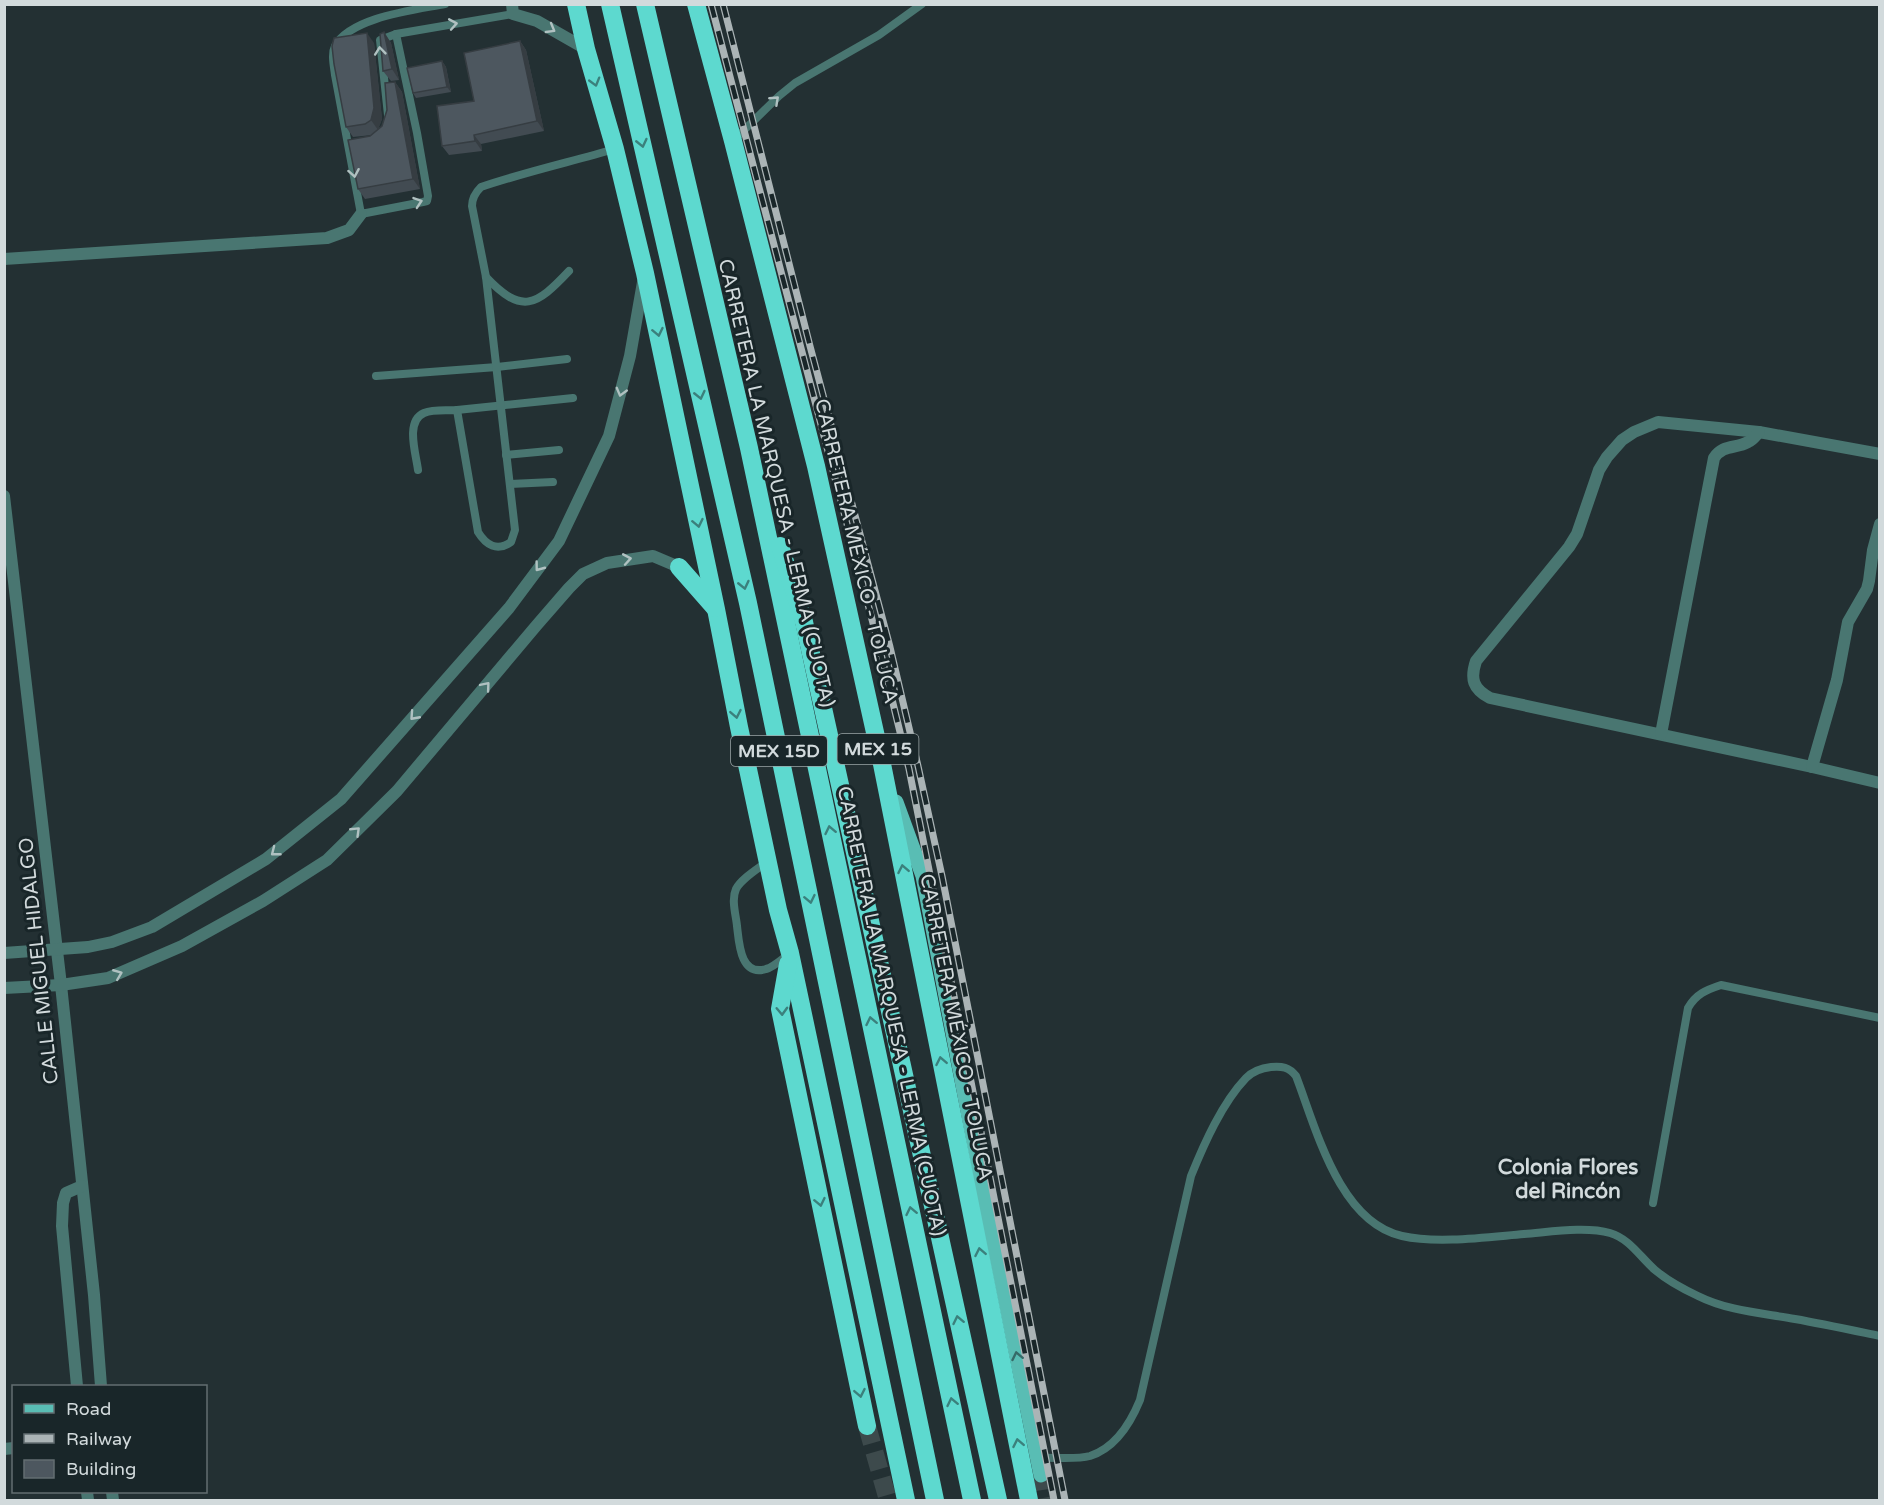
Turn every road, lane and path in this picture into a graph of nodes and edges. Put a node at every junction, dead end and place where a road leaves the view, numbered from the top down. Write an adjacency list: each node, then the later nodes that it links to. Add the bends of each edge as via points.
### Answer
1 (444, 4): 15 (lane, one-way to 15, via 383,16 344,36 335,47 334,75 353,144)
2 (576, 4): 9 (highway)
3 (610, 4): 58 (highway, MEX 15D, one-way to 58, via 748,603)
4 (645, 4): 27 (highway, CARRETERA LA MARQUESA - LERMA (CUOTA) / MEX 15D)
5 (696, 4): 13 (highway, CARRETERA MÉXICO - TOLUCA / MEX 15)
6 (922, 4): 13 (lane, one-way to 6, via 795,83 869,41)
7 (512, 9): 8 (lane, one-way to 7); 9 (street, one-way to 9)
8 (396, 34): 10 (lane); 11 (lane, one-way to 8, via 379,41)
9 (586, 50): 14 (highway, one-way to 14)
10 (407, 85): 11 (lane); 15 (lane, one-way to 10, via 423,202 428,196)
11 (385, 88): 12 (lane)
12 (387, 128)
13 (733, 141): 39 (highway, CARRETERA MÉXICO - TOLUCA / MEX 15, via 816,466)
14 (615, 149): 18 (highway); 19 (lane, via 520,173 477,190 472,206)
15 (361, 214): 16 (street, via 349,230 327,238)
16 (4, 259)
17 (569, 271): 19 (lane, via 545,295 526,302 501,293)
18 (645, 273): 37 (highway, one-way to 37); 43 (street, one-way to 43, via 630,356 609,436 584,491 559,541 457,668 341,799 266,859 152,927 88,948)
19 (486, 277): 21 (lane)
20 (567, 359): 21 (lane)
21 (496, 367): 22 (lane); 24 (lane)
22 (376, 376)
23 (573, 398): 24 (lane)
24 (501, 405): 25 (lane); 30 (lane)
25 (457, 410): 31 (lane, via 431,411 416,418 413,426); 33 (lane, via 478,532 491,546 511,542 515,530)
26 (1759, 432): 29 (street); 38 (street, via 1747,443 1725,448 1714,458); 38 (street, via 1658,422 1622,440 1599,470 1569,547 1476,661 1472,673 1481,693 1490,698)
27 (749, 448): 59 (highway, CARRETERA LA MARQUESA - LERMA (CUOTA) / MEX 15D, one-way to 27); 60 (highway, one-way to 27, via 804,622)
28 (559, 450): 30 (lane)
29 (1880, 454)
30 (506, 455): 33 (lane)
31 (418, 470)
32 (553, 482): 33 (lane)
33 (510, 484)
34 (4, 496): 43 (street, CALLE MIGUEL HIDALGO)
35 (1880, 524): 40 (street, via 1867,589 1848,622 1837,680)
36 (679, 567): 37 (highway); 46 (street, one-way to 36, via 108,978 182,946 327,860 398,791 583,574 607,563 652,556)
37 (716, 609): 42 (highway, one-way to 42)
38 (1661, 734): 40 (street)
39 (882, 764): 55 (main road, one-way to 39, via 923,876); 61 (highway, CARRETERA MÉXICO - TOLUCA / MEX 15, one-way to 39)
40 (1812, 766): 41 (street)
41 (1880, 783)
42 (768, 861): 45 (highway); 45 (lane, via 736,890 740,952 754,969 766,969)
43 (56, 950): 44 (street); 46 (street, CALLE MIGUEL HIDALGO)
44 (4, 953)
45 (790, 953): 54 (highway, one-way to 54, via 780,1009); 57 (highway)
46 (61, 985): 47 (street); 49 (street, CALLE MIGUEL HIDALGO)
47 (4, 988)
48 (1880, 1018): 50 (lane, via 1721,985 1694,998 1688,1008)
49 (82, 1185): 52 (street, via 66,1193 62,1226); 53 (street, CALLE MIGUEL HIDALGO)
50 (1653, 1203)
51 (1880, 1336): 55 (lane, via 1728,1307 1700,1297 1656,1271 1631,1244 1609,1232 1583,1230 1449,1239 1390,1233 1375,1225 1352,1202 1334,1176 1296,1076 1286,1068 1263,1068 1245,1078 1229,1101 1205,1141 1191,1176 1140,1400 1132,1419 1118,1437 1092,1455)
52 (77, 1385)
53 (101, 1385)
54 (867, 1426)
55 (1038, 1458): 56 (main road)
56 (1041, 1475)
57 (906, 1500)
58 (935, 1500)
59 (972, 1500)
60 (998, 1500)
61 (1029, 1500)

